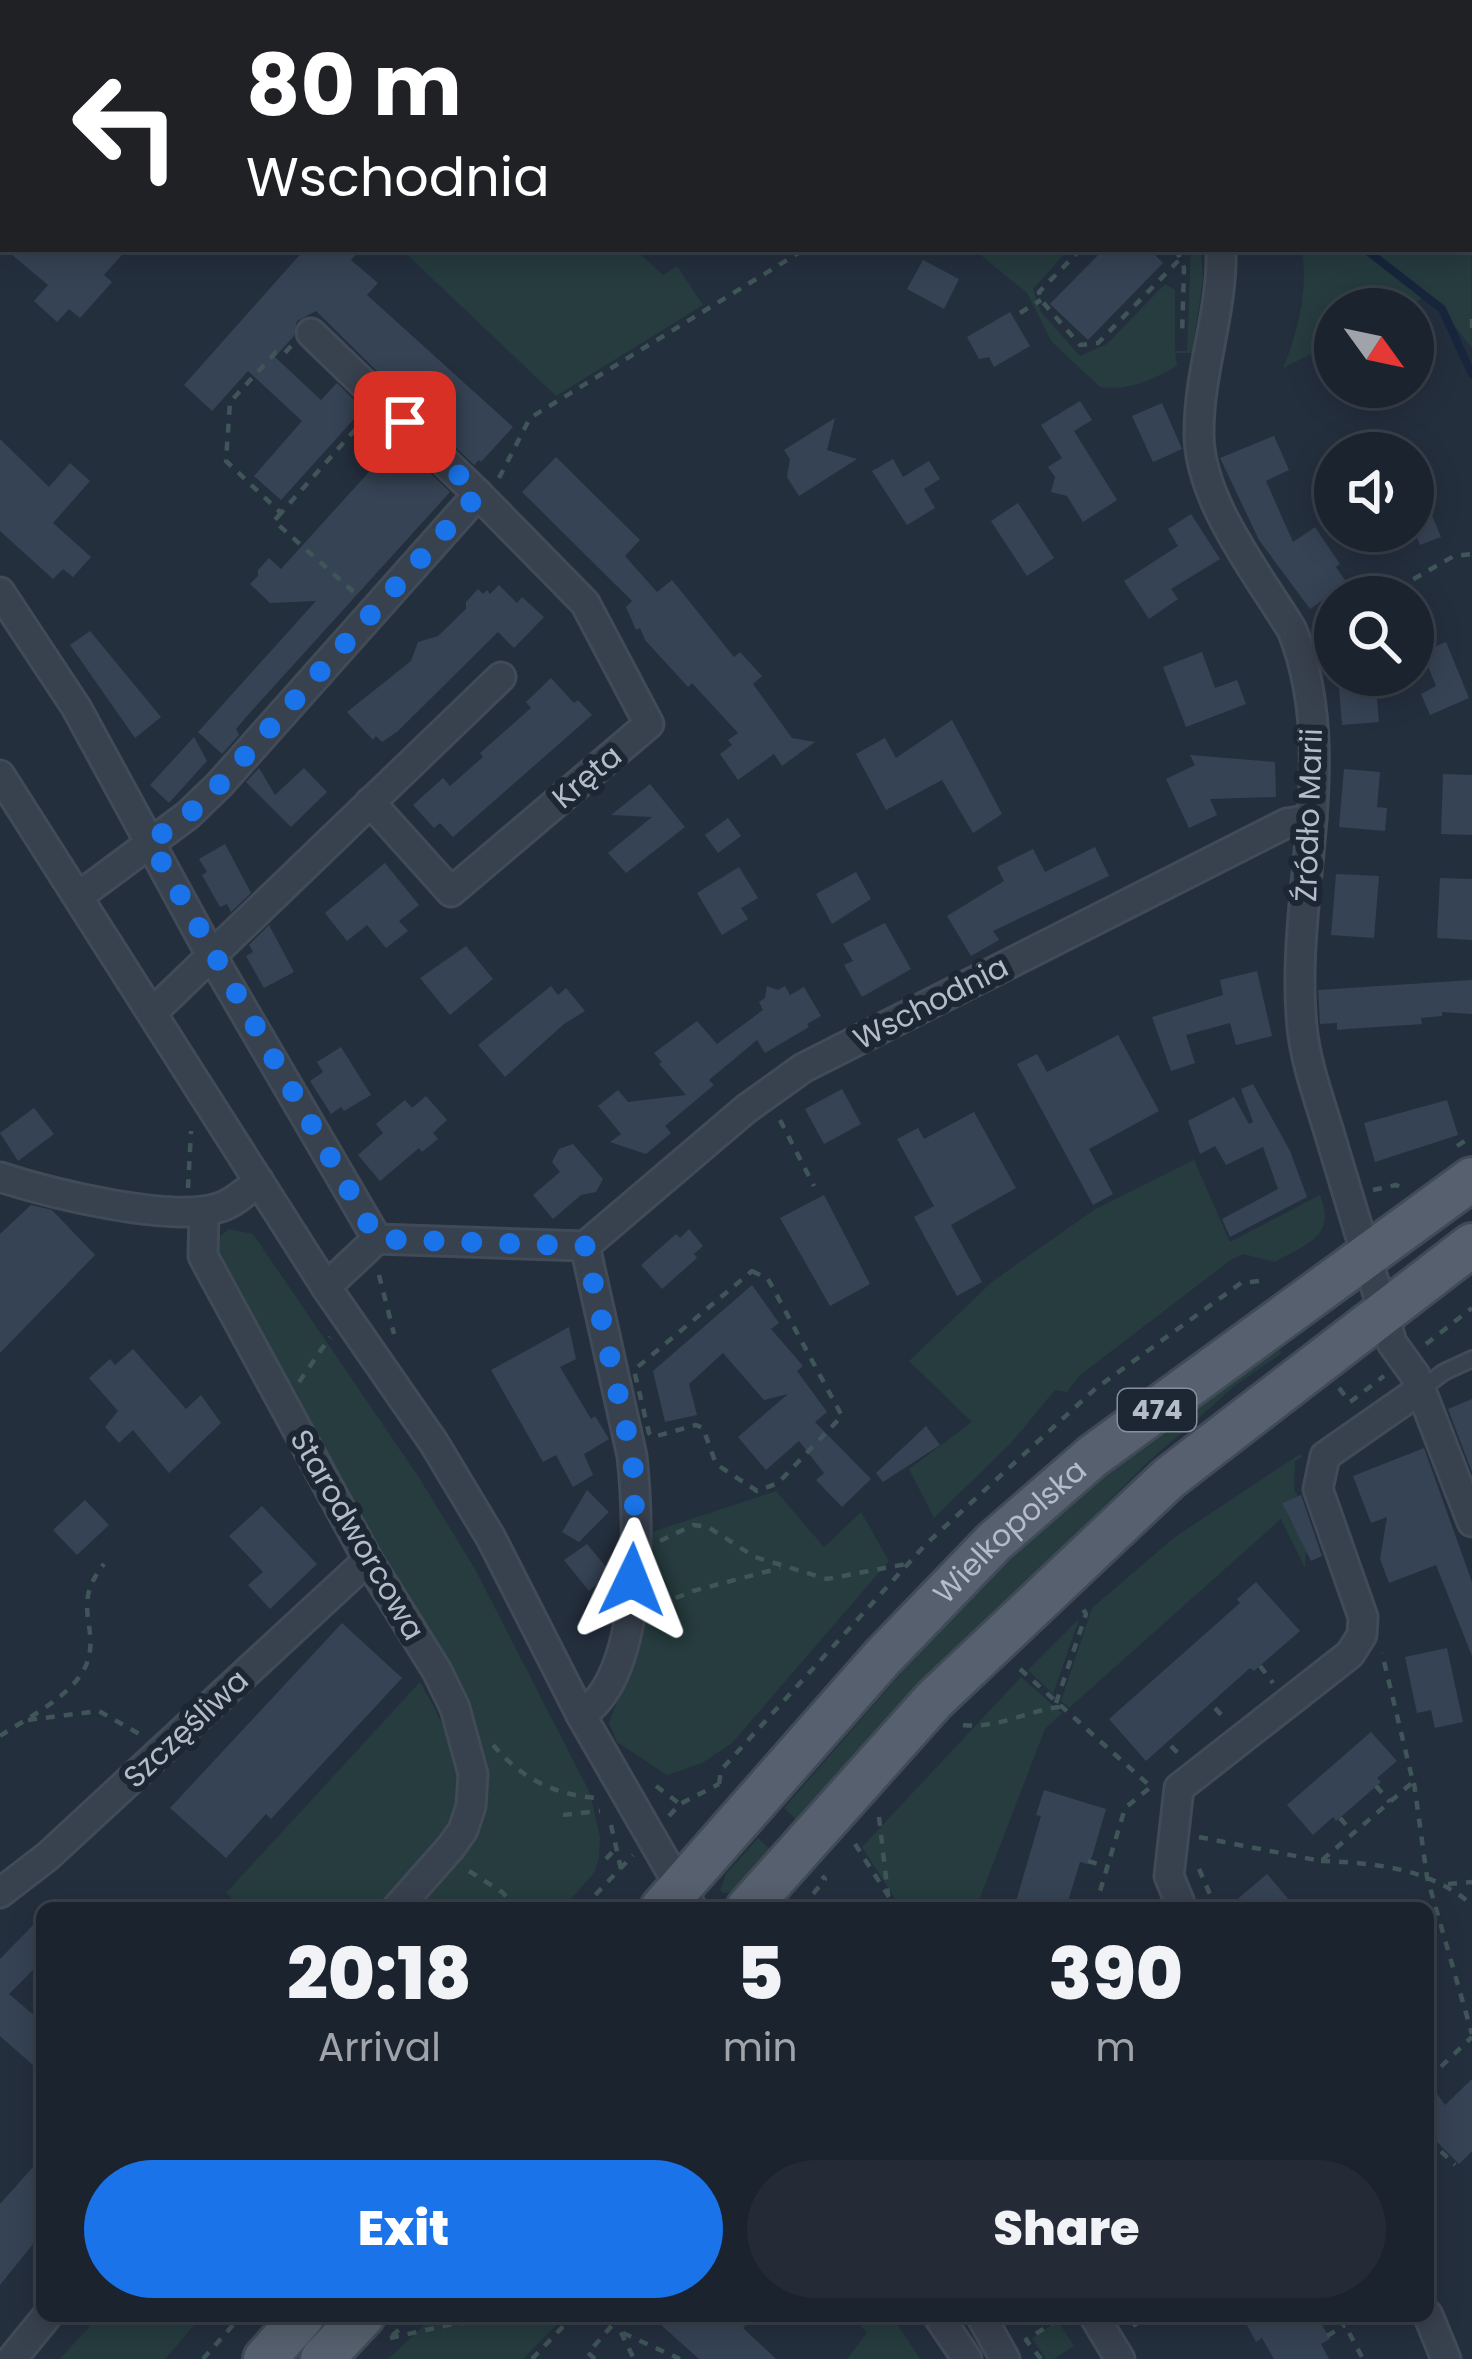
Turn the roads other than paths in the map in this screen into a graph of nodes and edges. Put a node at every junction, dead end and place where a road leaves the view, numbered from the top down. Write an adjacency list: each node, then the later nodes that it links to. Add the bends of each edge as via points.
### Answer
1 (1221, 252): 8 (street, Źródło Marii, via 1202,462 1211,493 1301,652 1312,707)
2 (311, 333): 3 (street, Kręta)
3 (478, 494): 7 (street, Kręta, via 585,603 650,724 451,892); 9 (street, via 220,784)
4 (0, 592): 9 (street, via 76,707)
5 (501, 677): 7 (street)
6 (0, 776): 10 (street)
7 (370, 802): 11 (street)
8 (1312, 819): 18 (street, Wschodnia, via 1286,823 818,1061 766,1094); 20 (street, Źródło Marii, via 1302,1029)
9 (150, 842): 10 (street); 11 (street)
10 (79, 896): 12 (street)
11 (210, 953): 12 (street); 19 (street)
12 (152, 1012): 15 (street)
13 (0, 1177): 16 (street, via 71,1197)
14 (1472, 1178): 20 (main road, Wielkopolska / 474)
15 (259, 1181): 16 (street, via 235,1200); 21 (street)
16 (195, 1212): 26 (street, Starodworcowa, via 202,1256)
17 (1472, 1245): 22 (main road, 474)
18 (585, 1246): 19 (street); 27 (street, via 632,1456 634,1516 631,1612 620,1657 594,1707)
19 (375, 1252): 21 (street)
20 (1366, 1256): 22 (street, Źródło Marii); 29 (main road, Wielkopolska / 474, via 1093,1456 994,1541 882,1658)
21 (326, 1286): 27 (street, via 491,1538)
22 (1383, 1312): 24 (street, Źródło Marii); 31 (main road, 474, via 1169,1478 1061,1578 934,1700)
23 (1472, 1359): 24 (lane)
24 (1421, 1389): 25 (street, Źródło Marii); 32 (street, via 1325,1456 1318,1489 1364,1626 1350,1654 1179,1788 1169,1876)
25 (1472, 1522)
26 (368, 1560): 28 (street, Szczęśliwa); 30 (street, Starodworcowa, via 454,1708 474,1792 463,1830)
27 (580, 1715): 29 (street)
28 (0, 1893)
29 (678, 1901)
30 (402, 1902)
31 (753, 1902)
32 (1180, 1902)
33 (42, 2322): 40 (street)
34 (298, 2322): 41 (main road)
35 (942, 2322): 43 (street)
36 (984, 2322): 44 (street)
37 (1098, 2322): 45 (street)
38 (1431, 2322): 46 (street)
39 (376, 2327): 42 (main road)
40 (12, 2359)
41 (265, 2359)
42 (322, 2359)
43 (967, 2359)
44 (1005, 2359)
45 (1120, 2359)
46 (1446, 2359)

